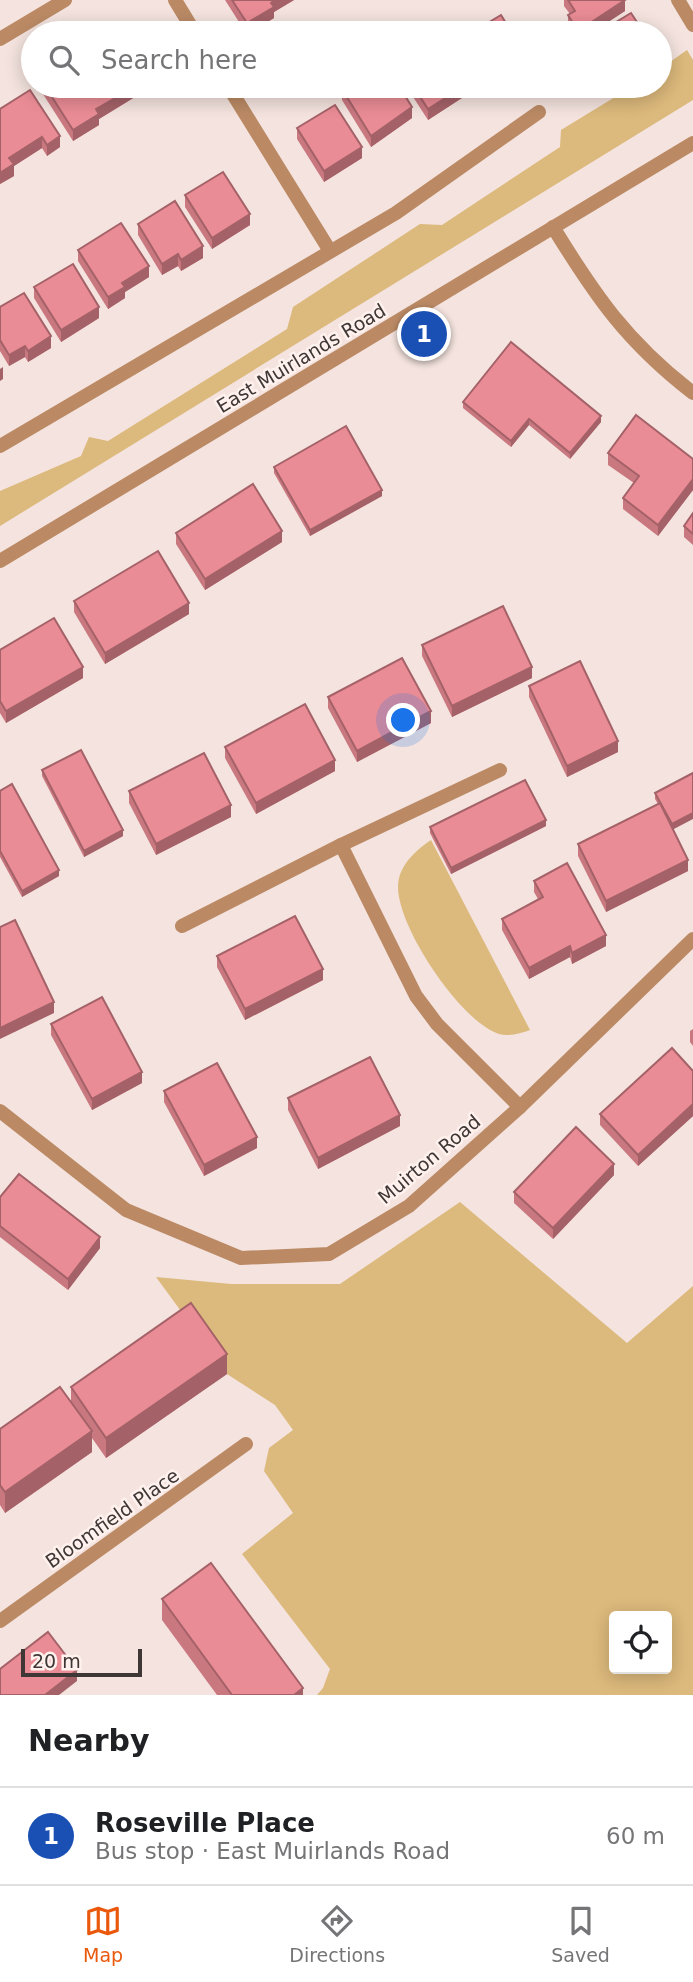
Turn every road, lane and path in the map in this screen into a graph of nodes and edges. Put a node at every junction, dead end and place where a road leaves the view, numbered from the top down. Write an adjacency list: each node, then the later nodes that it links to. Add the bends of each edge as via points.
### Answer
1 (65, 0): 4 (street)
2 (175, 0): 5 (street)
3 (678, 0): 6 (street)
4 (30, 21)
5 (188, 21)
6 (693, 25)
7 (21, 26): 8 (street)
8 (0, 39)
9 (235, 98): 13 (street)
10 (539, 113): 13 (street, via 396,213)
11 (693, 143): 12 (street, East Muirlands Road)
12 (553, 227): 14 (street, via 625,334); 16 (street, East Muirlands Road)
13 (330, 251): 15 (street)
14 (693, 393)
15 (0, 446)
16 (0, 561)
17 (500, 770): 18 (street)
18 (341, 845): 19 (street); 21 (street, via 416,996 437,1024)
19 (182, 926)
20 (693, 939): 21 (street, Muirton Road)
21 (520, 1107): 22 (street, Muirton Road, via 409,1206 329,1254 241,1258 126,1210)
22 (0, 1111)
23 (246, 1444): 24 (street, Bloomfield Place)
24 (0, 1621)

